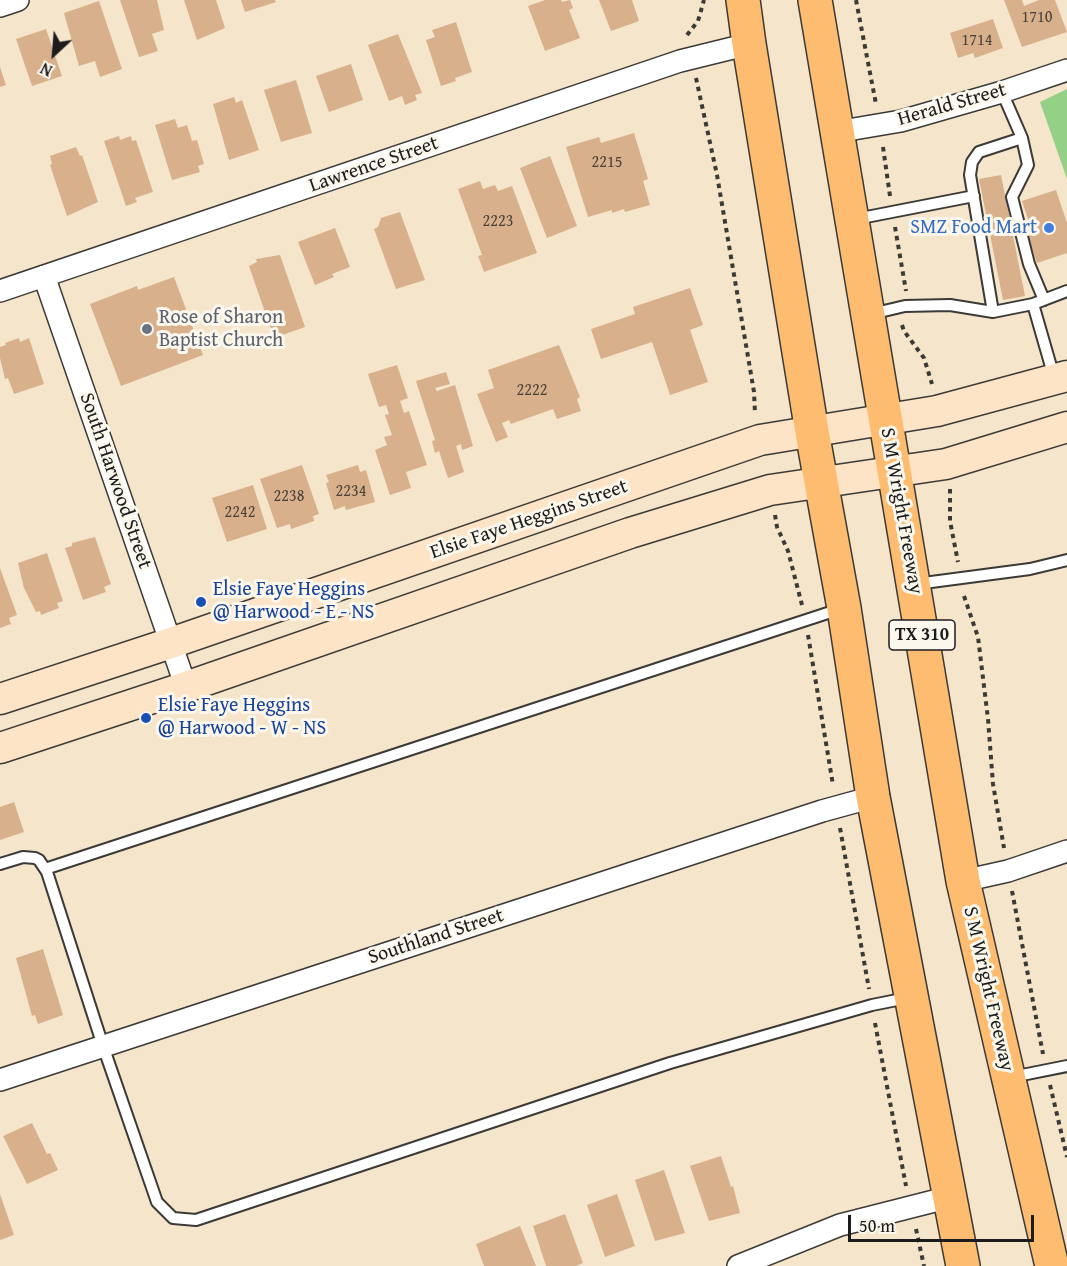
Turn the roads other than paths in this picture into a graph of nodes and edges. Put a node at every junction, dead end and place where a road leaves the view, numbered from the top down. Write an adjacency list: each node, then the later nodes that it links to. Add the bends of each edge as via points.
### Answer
1 (18, 0): 4 (street)
2 (743, 0): 5 (main road)
3 (815, 0): 8 (main road, S M Wright Freeway / TX 310)
4 (0, 6)
5 (749, 44): 12 (street, Lawrence Street, via 680,61); 21 (main road)
6 (1067, 70): 7 (street, Herald Street)
7 (1002, 92): 8 (street, Herald Street, via 900,121); 9 (lane)
8 (836, 132): 11 (main road, S M Wright Freeway / TX 310)
9 (1022, 138): 10 (lane, via 979,152 972,162 970,175); 15 (lane, via 1028,165 1009,198 1024,265)
10 (978, 202): 11 (lane); 16 (lane, via 992,271)
11 (851, 220): 17 (main road, S M Wright Freeway / TX 310)
12 (44, 276): 13 (street, Lawrence Street); 27 (street, South Harwood Street)
13 (0, 291)
14 (1067, 291): 15 (lane)
15 (1038, 302): 16 (lane); 18 (lane)
16 (993, 312): 17 (lane, via 950,305 905,306)
17 (868, 314): 19 (main road, S M Wright Freeway / TX 310)
18 (1061, 378): 19 (main road, Elsie Faye Heggins Street)
19 (885, 421): 21 (main road, Elsie Faye Heggins Street); 22 (main road, S M Wright Freeway / TX 310)
20 (1067, 427): 22 (main road, via 946,464)
21 (812, 432): 23 (main road); 27 (main road, Elsie Faye Heggins Street, via 760,440)
22 (894, 472): 23 (main road); 25 (main road, S M Wright Freeway / TX 310)
23 (820, 483): 26 (main road); 28 (main road, via 770,490 630,533)
24 (1067, 560): 25 (lane)
25 (913, 585): 35 (main road, S M Wright Freeway / TX 310)
26 (844, 608): 31 (main road); 34 (lane)
27 (171, 643): 28 (street, South Harwood Street); 29 (main road, Elsie Faye Heggins Street)
28 (186, 687): 30 (main road)
29 (0, 699)
30 (0, 748)
31 (873, 797): 36 (main road); 37 (street, Southland Street)
32 (1067, 851): 35 (street)
33 (0, 864): 34 (lane, via 23,857 35,858)
34 (45, 868): 37 (lane)
35 (963, 881): 39 (main road, S M Wright Freeway / TX 310)
36 (912, 997): 37 (lane, via 670,1063 196,1220 173,1218 157,1202); 41 (main road)
37 (103, 1047): 40 (street, Southland Street)
38 (1067, 1066): 39 (lane)
39 (1008, 1077): 44 (main road, S M Wright Freeway / TX 310)
40 (0, 1080)
41 (950, 1197): 42 (street, via 840,1225); 43 (main road)
42 (738, 1266)
43 (963, 1266)
44 (1052, 1266)

